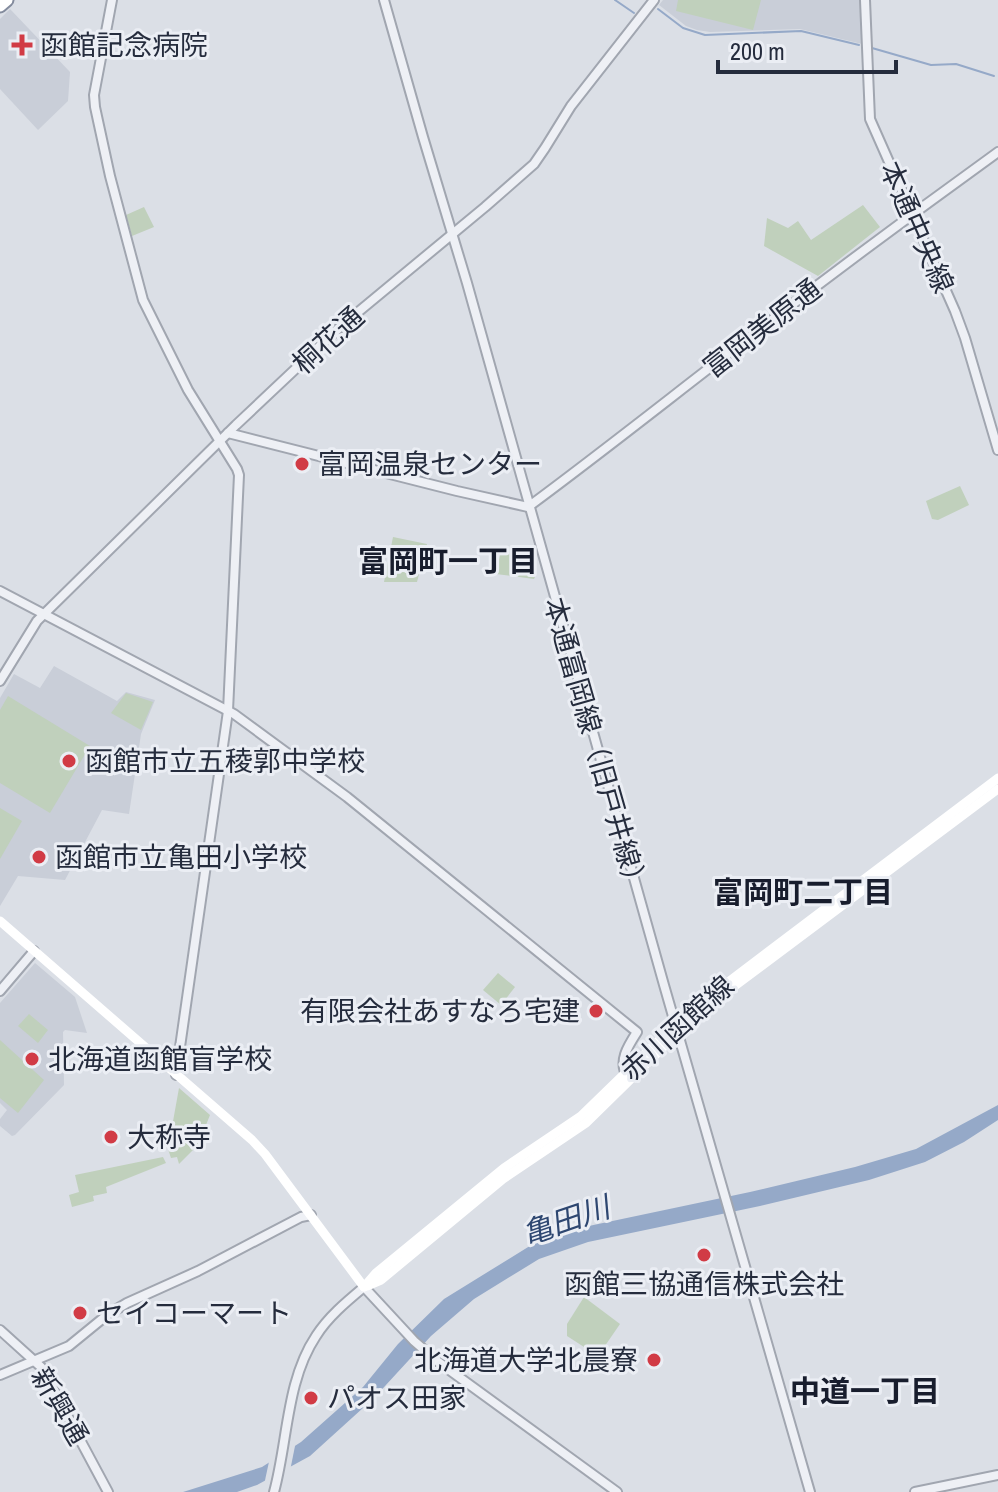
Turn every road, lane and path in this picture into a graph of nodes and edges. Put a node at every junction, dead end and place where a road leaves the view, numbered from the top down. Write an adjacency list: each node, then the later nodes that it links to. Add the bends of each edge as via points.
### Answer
1 (7, 0): 6 (highway)
2 (112, 0): 11 (street, via 94,95 110,176 143,300 188,390)
3 (384, 0): 9 (street, 本通富岡線（旧戸井線）)
4 (654, 0): 9 (street, 桐花通, via 571,106 534,164)
5 (865, 0): 8 (street, 本通中央線, via 870,119)
6 (0, 6)
7 (998, 152): 8 (street, 富岡美原通)
8 (911, 214): 12 (street, 本通中央線, via 965,338); 13 (street, 富岡美原通)
9 (452, 234): 10 (street, 桐花通, via 340,327); 13 (street, 本通富岡線（旧戸井線）)
10 (228, 433): 11 (street, 桐花通); 13 (street)
11 (221, 441): 15 (street, 桐花通); 17 (street, via 239,475)
12 (998, 450)
13 (528, 507): 23 (street, 本通富岡線（旧戸井線）)
14 (0, 591): 15 (street)
15 (44, 615): 16 (street, 桐花通); 17 (street)
16 (0, 681)
17 (228, 711): 24 (street); 25 (street, via 347,797 637,1032 625,1056)
18 (998, 778): 23 (main road, 赤川函館線, via 747,966)
19 (998, 789): 23 (main road, 赤川函館線)
20 (0, 921): 21 (main road)
21 (34, 951): 22 (street); 24 (main road)
22 (0, 991)
23 (676, 1029): 25 (main road, 赤川函館線); 35 (street, 本通富岡線（旧戸井線）)
24 (176, 1075): 26 (main road, via 252,1140)
25 (628, 1077): 27 (main road, 赤川函館線, via 504,1168)
26 (311, 1215): 27 (main road); 29 (street, via 127,1303 69,1346)
27 (364, 1287): 33 (street, via 333,1314 309,1347); 34 (street, via 426,1352)
28 (0, 1330): 29 (street, 新興通)
29 (36, 1360): 30 (street); 32 (street, 新興通)
30 (0, 1375)
31 (998, 1475): 36 (street)
32 (108, 1492)
33 (274, 1492)
34 (617, 1492)
35 (810, 1492)
36 (915, 1492)

